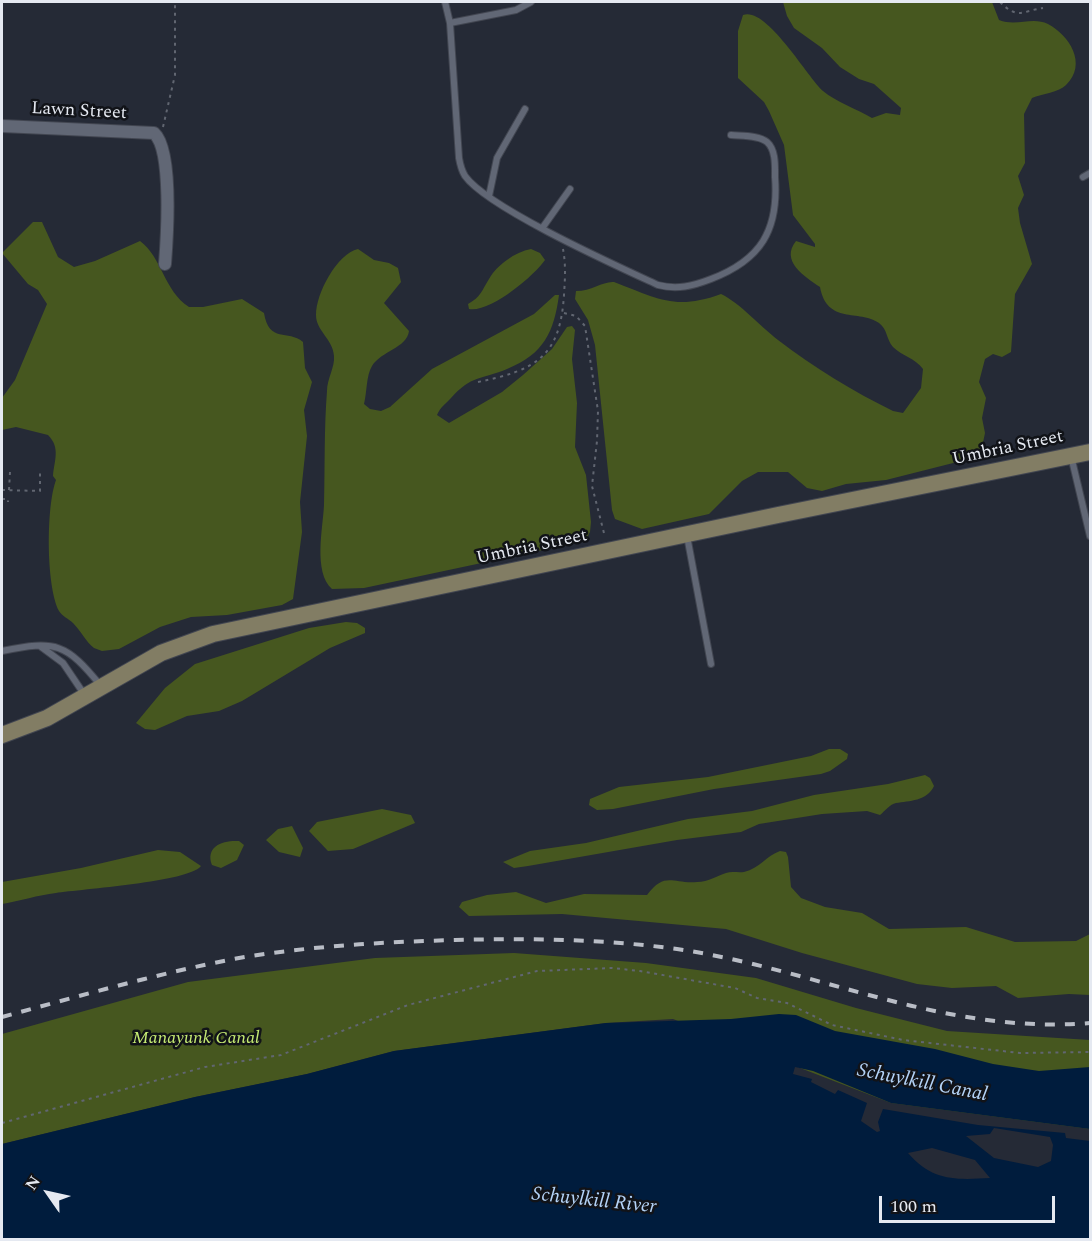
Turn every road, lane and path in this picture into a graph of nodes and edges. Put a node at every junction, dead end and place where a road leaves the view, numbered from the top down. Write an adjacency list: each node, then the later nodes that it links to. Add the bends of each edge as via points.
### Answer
1 (175, 2): 9 (path, via 175,75)
2 (445, 2): 6 (lane)
3 (531, 2): 6 (lane, via 516,10)
4 (1000, 2): 5 (path, via 1023,15)
5 (1043, 8)
6 (450, 23): 14 (lane, via 459,158 466,176)
7 (525, 109): 14 (lane, via 497,158)
8 (2, 126): 9 (street, Lawn Street)
9 (158, 131): 17 (street, via 167,190)
10 (731, 135): 16 (lane, via 759,139 769,145 776,190 776,215 770,229 737,268 686,287 666,287)
11 (1090, 173): 12 (lane)
12 (1083, 177)
13 (570, 189): 15 (lane)
14 (489, 196): 15 (lane)
15 (543, 227): 16 (lane)
16 (561, 237): 18 (path, via 567,268)
17 (165, 264)
18 (564, 313): 19 (path, via 557,339 536,361 520,371); 34 (path, via 576,316 585,326 598,411 592,486)
19 (478, 382)
20 (1090, 452): 21 (main road, Umbria Street)
21 (1071, 456): 32 (main road, Umbria Street); 33 (lane)
22 (38, 471): 29 (path, via 40,491)
23 (10, 472): 27 (path)
24 (22, 486): 28 (path)
25 (29, 486): 29 (path)
26 (2, 490): 27 (path)
27 (9, 490): 28 (path)
28 (22, 490): 29 (path)
29 (29, 491)
30 (2, 499): 31 (path)
31 (8, 502)
32 (687, 536): 34 (main road, Umbria Street); 37 (lane)
33 (1090, 536)
34 (609, 552): 38 (main road, Umbria Street, via 213,634 161,652)
35 (40, 646): 36 (lane); 38 (lane, via 66,650); 39 (lane, via 63,663)
36 (2, 651)
37 (711, 664)
38 (101, 687): 39 (main road, Umbria Street)
39 (86, 696): 40 (main road, Umbria Street, via 32,725)
40 (2, 735)
41 (1090, 1052): 42 (path, via 1020,1053 903,1040 832,1025 786,1003 757,998 735,988 612,968 537,971 408,1005 291,1053 204,1067)
42 (2, 1123)

